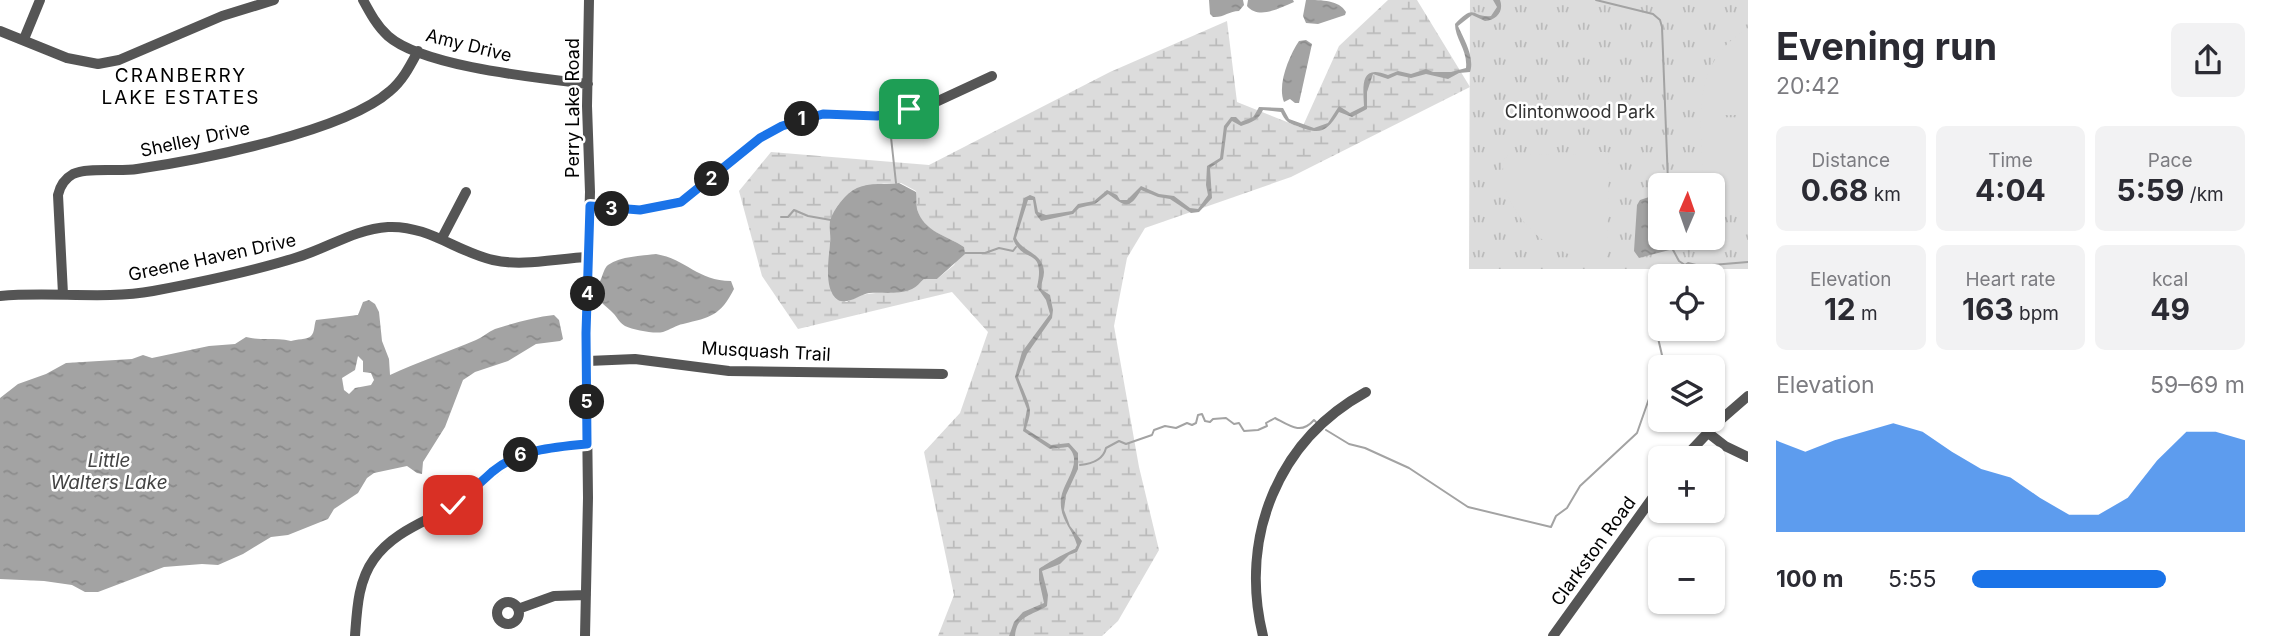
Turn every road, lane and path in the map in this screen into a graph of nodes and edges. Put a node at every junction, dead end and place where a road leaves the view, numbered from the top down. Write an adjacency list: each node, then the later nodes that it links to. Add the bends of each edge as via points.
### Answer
1 (40, 0): 6 (street)
2 (274, 0): 6 (street, via 98,64 67,58)
3 (363, 0): 7 (street, Amy Drive, via 388,36)
4 (589, 0): 9 (street, Perry Lake Road)
5 (0, 31): 6 (street)
6 (24, 39)
7 (418, 51): 9 (street, Amy Drive, via 492,70); 14 (street, Shelley Drive, via 390,91 330,122 165,165 74,174 63,182 58,195)
8 (992, 76): 11 (street, via 909,109 877,116 823,114 782,126 760,138 681,202 640,210)
9 (588, 84): 11 (street, Perry Lake Road)
10 (466, 192): 12 (street)
11 (590, 206): 13 (street, Perry Lake Road)
12 (442, 238): 13 (street, Greene Haven Drive, via 477,255 503,261); 14 (street, Greene Haven Drive, via 403,228 375,229 283,262 155,290)
13 (589, 257): 16 (street, Perry Lake Road)
14 (64, 294): 15 (street, Greene Haven Drive)
15 (0, 296)
16 (588, 361): 17 (street, Musquash Trail, via 635,359 743,371); 22 (street, Perry Lake Road)
17 (943, 374)
18 (1366, 392): 30 (street, via 1316,428 1270,498 1257,561 1256,602)
19 (1748, 397): 20 (street)
20 (1725, 417)
21 (1707, 432): 23 (street); 24 (street)
22 (587, 444): 26 (street, Perry Lake Road); 28 (street, via 520,456 493,471 453,505 399,534 373,559 363,580)
23 (1695, 446)
24 (1748, 457)
25 (1648, 504): 31 (street, Clarkston Road)
26 (586, 595): 27 (street, via 554,596); 29 (street, Perry Lake Road)
27 (518, 609)
28 (355, 636)
29 (585, 636)
30 (1263, 636)
31 (1553, 636)

